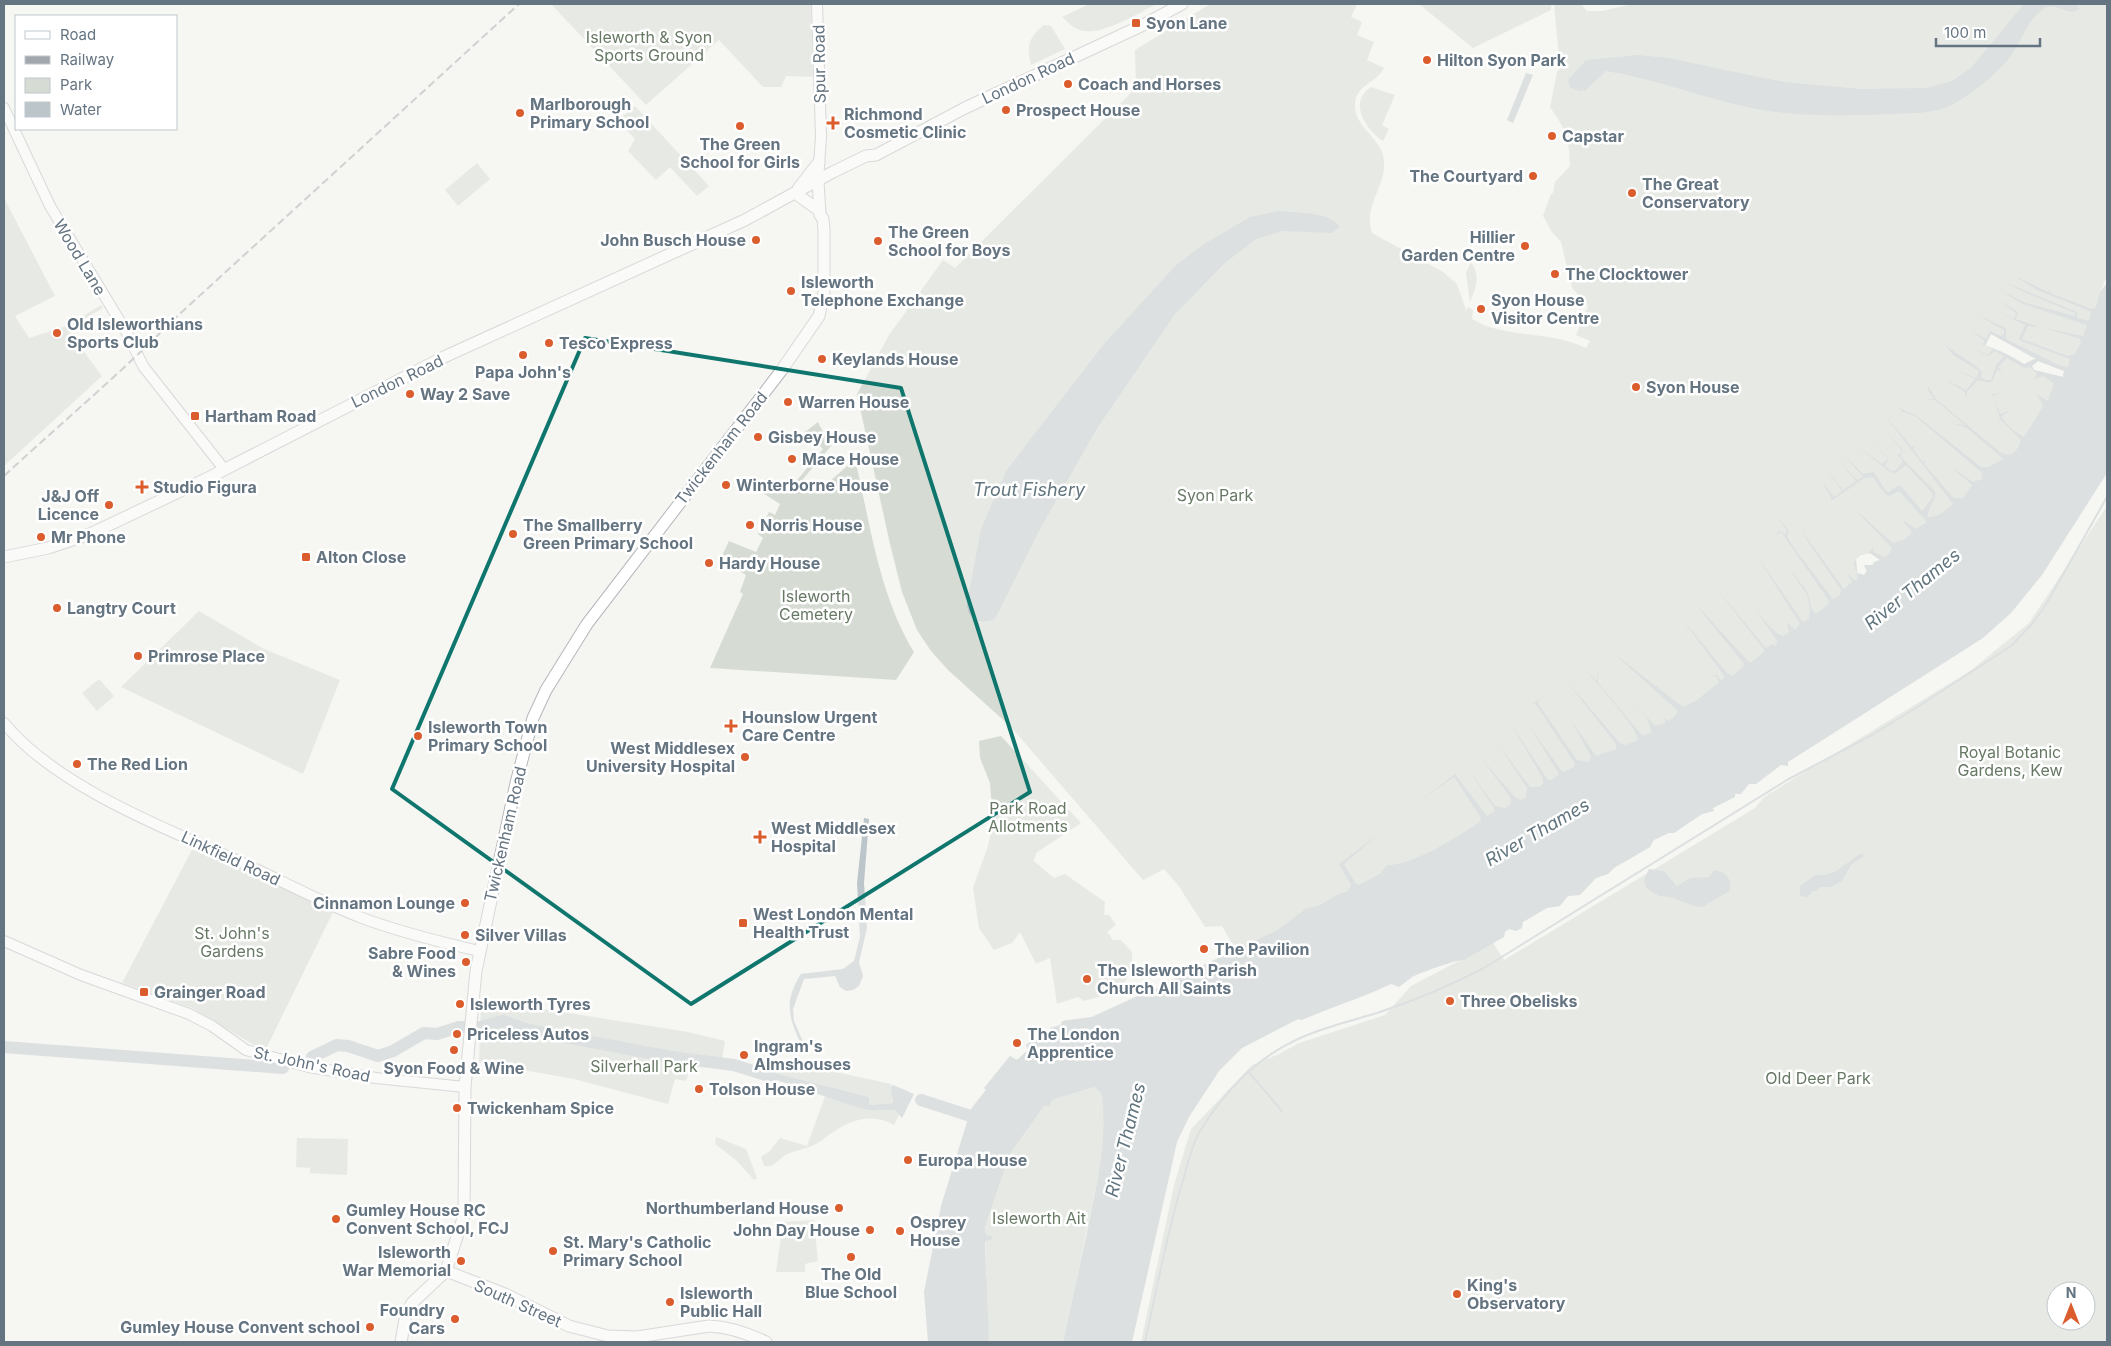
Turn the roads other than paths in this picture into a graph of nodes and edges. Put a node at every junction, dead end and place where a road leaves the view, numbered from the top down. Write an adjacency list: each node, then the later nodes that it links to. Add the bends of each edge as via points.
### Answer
1 (817, 4): 4 (street, Spur Road)
2 (1182, 4): 5 (main road, London Road, via 965,108 876,155 866,156)
3 (4, 108): 8 (street, Wood Lane, via 50,206 127,332 143,366)
4 (820, 158): 5 (street, Spur Road); 6 (main road)
5 (822, 182): 6 (main road, London Road); 7 (main road, Twickenham Road)
6 (794, 196): 7 (main road); 8 (main road, London Road, via 444,357)
7 (821, 215): 12 (main road, Twickenham Road, via 824,292 819,316 781,371 587,624 543,695 526,744)
8 (224, 469): 9 (main road, London Road, via 90,534 48,548)
9 (4, 557)
10 (4, 723): 12 (street, Linkfield Road, via 50,766 156,823 362,918)
11 (4, 941): 13 (street, St. John's Road, via 81,975 189,1014 246,1050 309,1067)
12 (479, 951): 13 (main road, Twickenham Road)
13 (465, 1087): 14 (main road, Twickenham Road, via 465,1212)
14 (446, 1271): 15 (main road, Twickenham Road, via 412,1303 406,1314); 16 (main road, South Street, via 502,1293 569,1326 595,1333 632,1338 720,1326)
15 (401, 1342)
16 (766, 1342)

